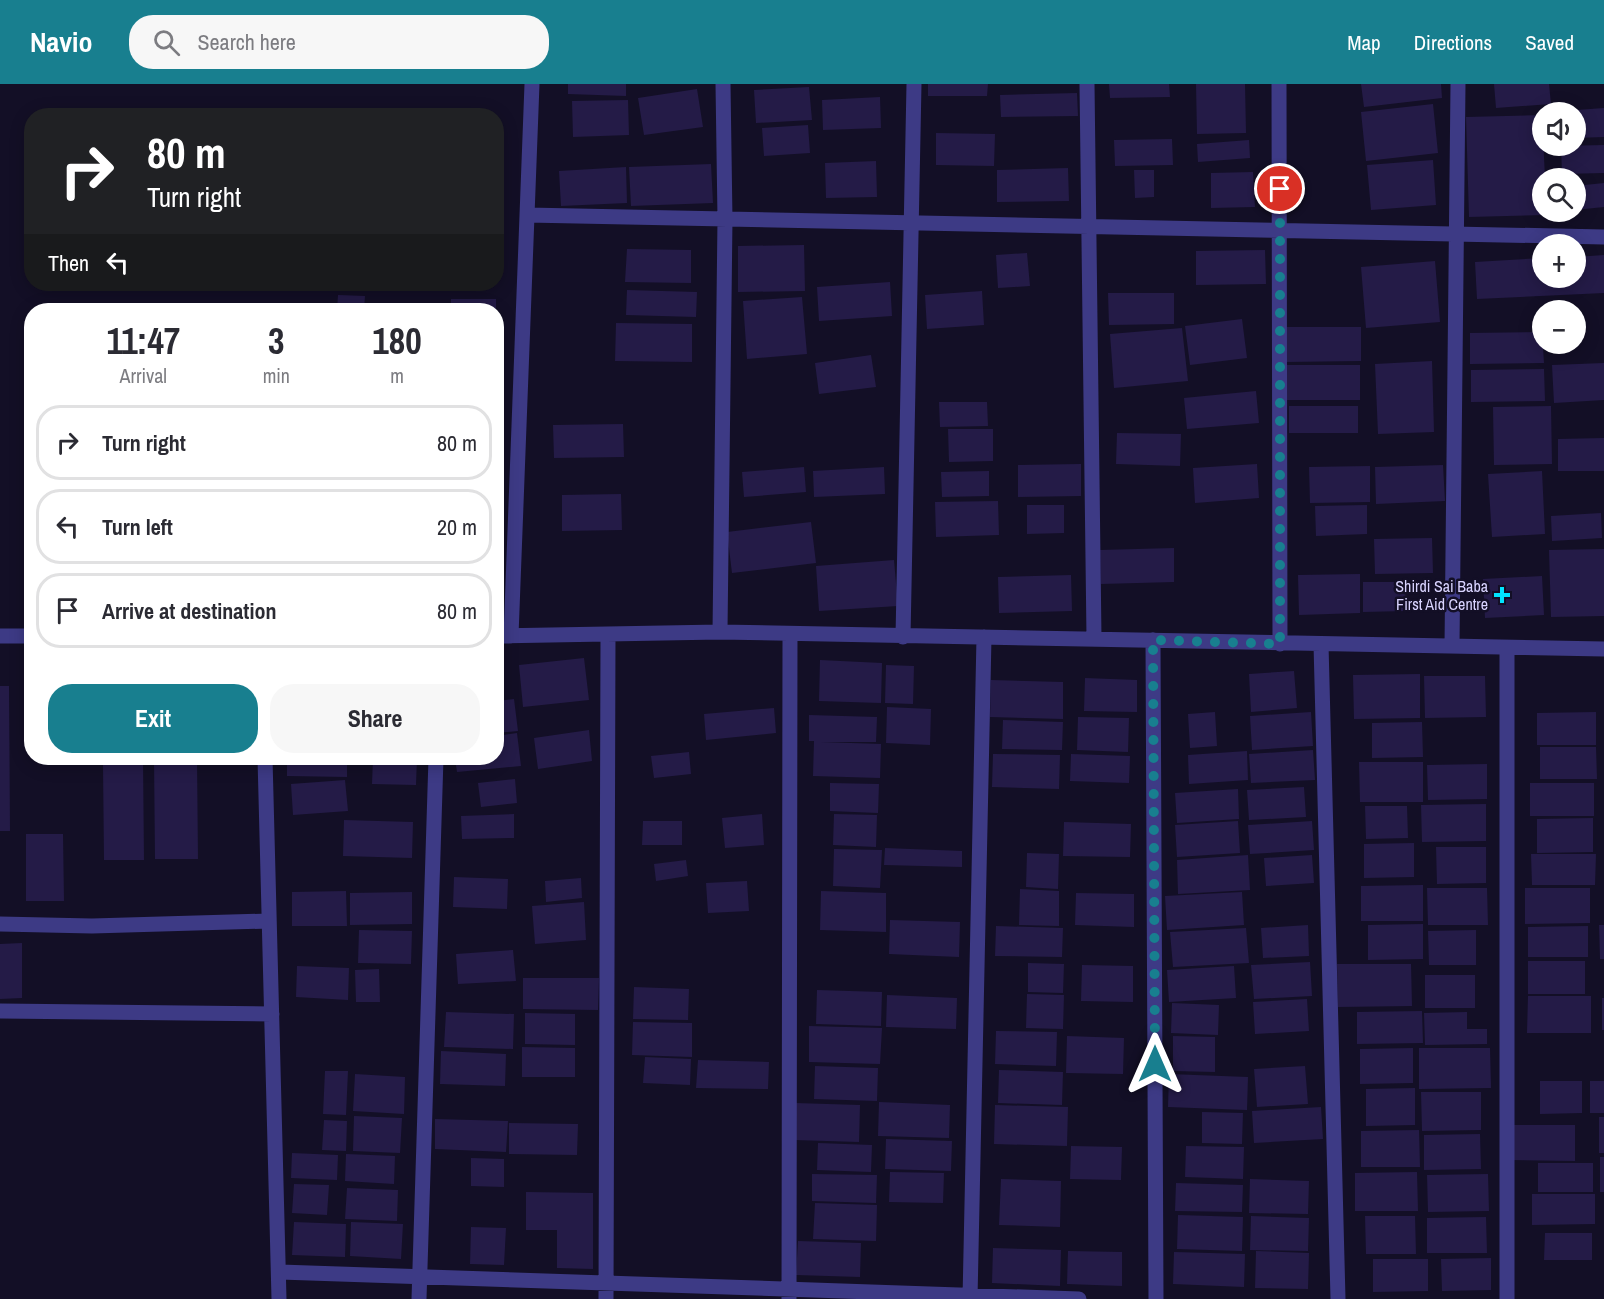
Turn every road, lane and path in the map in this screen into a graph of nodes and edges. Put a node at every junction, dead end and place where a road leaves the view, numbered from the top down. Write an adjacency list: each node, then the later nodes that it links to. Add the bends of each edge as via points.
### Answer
1 (532, 84): 7 (street)
2 (723, 84): 8 (street)
3 (914, 84): 9 (street)
4 (1087, 84): 10 (street)
5 (1279, 84): 11 (street)
6 (1458, 84): 12 (street)
7 (527, 215): 8 (street); 17 (street)
8 (725, 219): 9 (street); 14 (street)
9 (911, 223): 10 (street); 20 (street)
10 (1089, 227): 11 (street); 22 (street)
11 (1280, 230): 12 (street); 24 (street)
12 (1456, 234): 13 (street); 26 (street)
13 (1604, 237)
14 (720, 633): 18 (street); 19 (street)
15 (0, 636): 16 (street)
16 (24, 636)
17 (504, 636): 18 (street)
18 (608, 636): 37 (street)
19 (790, 636): 20 (street); 38 (street)
20 (903, 637): 21 (street)
21 (984, 637): 22 (street); 39 (street)
22 (1094, 638): 23 (street)
23 (1153, 640): 24 (street); 44 (street)
24 (1280, 644): 25 (street)
25 (1321, 644): 26 (street); 45 (street)
26 (1452, 646): 27 (street)
27 (1507, 648): 28 (street); 46 (street)
28 (1604, 649)
29 (265, 765): 31 (street)
30 (436, 765): 36 (street)
31 (269, 921): 32 (street, via 92,926); 34 (street)
32 (0, 924)
33 (0, 1011): 34 (street)
34 (272, 1014): 35 (street)
35 (280, 1272): 36 (street); 40 (street)
36 (420, 1278): 37 (street); 41 (street)
37 (607, 1282): 38 (street); 42 (street)
38 (789, 1293): 39 (street)
39 (970, 1298): 43 (street)
40 (279, 1299)
41 (419, 1299)
42 (606, 1299)
43 (1079, 1299)
44 (1156, 1299)
45 (1338, 1299)
46 (1507, 1299)

